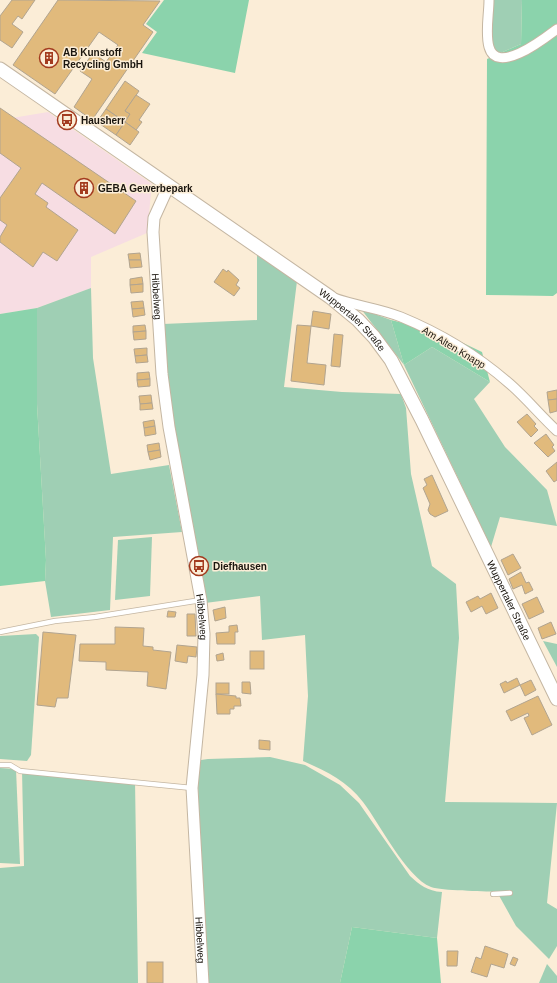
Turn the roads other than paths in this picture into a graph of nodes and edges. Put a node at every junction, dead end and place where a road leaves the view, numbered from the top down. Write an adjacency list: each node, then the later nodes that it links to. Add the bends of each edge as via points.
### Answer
1 (489, 0): 2 (street, via 488,43 491,52 500,58 529,49)
2 (557, 29)
3 (0, 69): 4 (main road, Wuppertaler Straße)
4 (168, 185): 5 (main road, Wuppertaler Straße); 7 (street, Hibbelweg, via 153,223 162,374 169,427)
5 (330, 297): 6 (street, Am Alten Knapp, via 401,317 482,361 510,384); 9 (main road, Wuppertaler Straße, via 358,320 391,360)
6 (557, 431)
7 (201, 600): 8 (lane, via 55,621); 11 (street, Hibbelweg, via 204,661)
8 (0, 632)
9 (557, 699)
10 (0, 765): 11 (lane, via 20,771)
11 (192, 788): 14 (street, Hibbelweg)
12 (510, 893): 13 (lane)
13 (493, 894)
14 (203, 983)

